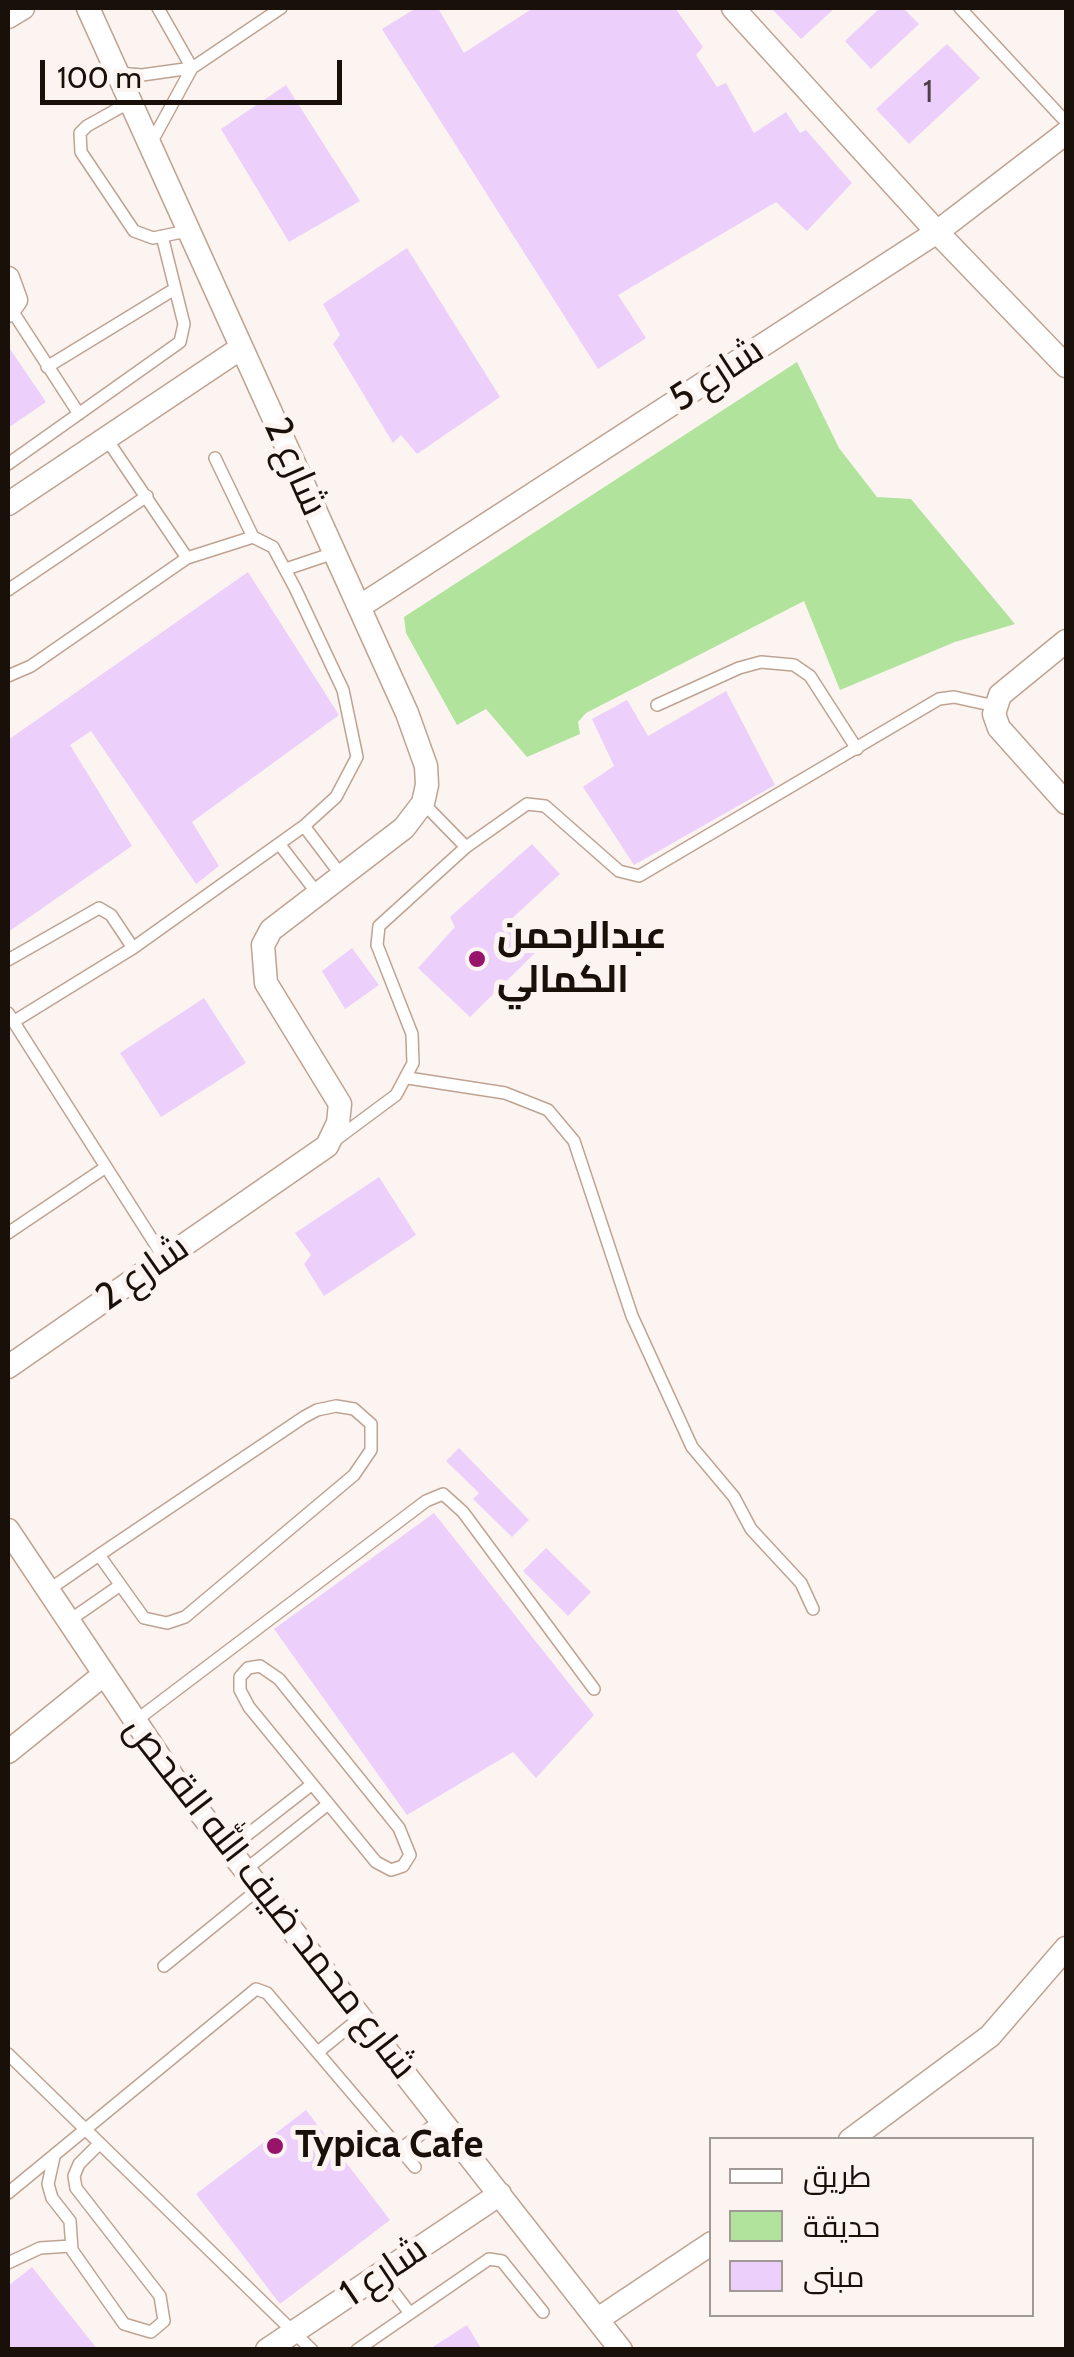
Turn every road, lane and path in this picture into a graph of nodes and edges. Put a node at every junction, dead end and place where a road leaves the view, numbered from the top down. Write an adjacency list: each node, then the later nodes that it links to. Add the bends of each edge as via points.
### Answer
1 (23, 8): 7 (street)
2 (88, 8): 9 (street, شارع 2)
3 (158, 8): 8 (lane)
4 (733, 8): 15 (street)
5 (960, 8): 11 (lane)
6 (274, 10): 8 (lane)
7 (8, 18)
8 (192, 68): 9 (lane); 13 (lane)
9 (117, 72): 10 (street, شارع 2)
10 (130, 102): 13 (street, شارع 2); 16 (lane, via 87,126 78,143 134,231)
11 (1066, 122)
12 (1066, 133): 15 (street, شارع 5)
13 (150, 145): 14 (street, شارع 2)
14 (187, 231): 16 (lane); 20 (street, شارع 2)
15 (937, 232): 21 (street); 34 (street, شارع 5)
16 (162, 236): 18 (lane)
17 (8, 278): 19 (street, via 16,300)
18 (173, 290): 22 (lane); 23 (lane, via 184,324 180,342)
19 (9, 310): 22 (lane)
20 (242, 348): 24 (street); 30 (street, شارع 2)
21 (1066, 366)
22 (47, 367): 23 (lane)
23 (78, 414): 26 (lane)
24 (106, 438): 27 (lane); 28 (street)
25 (215, 458): 29 (lane)
26 (8, 464)
27 (147, 496): 31 (lane); 33 (lane)
28 (8, 504)
29 (253, 537): 31 (lane); 32 (lane, via 273,546)
30 (334, 554): 32 (lane); 34 (street, شارع 2)
31 (187, 558): 36 (lane)
32 (286, 569): 42 (lane, via 343,690 357,757 336,797)
33 (8, 590)
34 (360, 607): 40 (street, شارع 2, via 426,766)
35 (1066, 641): 38 (street)
36 (8, 676)
37 (657, 705): 39 (lane, via 739,668 794,665 810,676)
38 (995, 706): 39 (lane, via 938,699); 41 (street, via 999,728)
39 (857, 748): 44 (lane, via 639,876 619,871 536,802)
40 (422, 802): 44 (lane); 45 (street, via 404,828)
41 (1066, 803)
42 (304, 826): 43 (lane); 45 (lane)
43 (280, 845): 46 (lane); 47 (lane)
44 (466, 848): 50 (lane, via 376,932 415,1046)
45 (341, 875): 46 (street)
46 (316, 893): 51 (street, via 271,930 262,965 266,983 340,1104)
47 (133, 948): 48 (lane, via 99,908); 49 (lane)
48 (8, 960)
49 (10, 1018): 52 (lane)
50 (408, 1078): 51 (lane, via 376,1113); 60 (lane, via 505,1093 548,1110 574,1141 632,1316 692,1447 751,1529 801,1583)
51 (327, 1146): 54 (street, شارع 2)
52 (106, 1167): 53 (lane); 54 (lane)
53 (8, 1233)
54 (164, 1258): 55 (street, شارع 2)
55 (8, 1367)
56 (8, 1530): 59 (street, شارع محمد ضيف الله القحص)
57 (99, 1555): 58 (lane); 58 (lane, via 317,1410 354,1409 372,1424 370,1450 354,1476 185,1618 144,1618); 59 (lane)
58 (120, 1586): 61 (lane)
59 (47, 1591): 61 (street, شارع محمد ضيف الله القحص)
60 (813, 1609)
61 (67, 1622): 62 (street, شارع محمد ضيف الله القحص)
62 (102, 1676): 64 (street, شارع محمد ضيف الله القحص); 65 (street)
63 (594, 1689): 64 (lane, via 444,1494 426,1501)
64 (134, 1722): 68 (street, شارع محمد ضيف الله القحص)
65 (8, 1752)
66 (311, 1785): 67 (lane); 67 (lane, via 244,1698 238,1684 248,1668 260,1666 279,1679 399,1828 409,1847 407,1861 398,1869 384,1868); 68 (lane)
67 (328, 1805): 69 (lane)
68 (229, 1849): 69 (street, شارع محمد ضيف الله القحص)
69 (253, 1879): 71 (lane); 72 (street, شارع محمد ضيف الله القحص)
70 (1066, 1948): 77 (street, via 990,2036)
71 (164, 1966)
72 (360, 2017): 73 (lane); 75 (street, شارع محمد ضيف الله القحص)
73 (318, 2052): 76 (lane, via 267,1993 256,1989); 79 (lane)
74 (8, 2054): 76 (lane)
75 (441, 2120): 79 (lane); 83 (street, شارع محمد ضيف الله القحص)
76 (84, 2129): 78 (lane); 80 (lane)
77 (854, 2137)
78 (100, 2144): 84 (lane, via 74,2176 80,2198); 93 (lane)
79 (400, 2149): 81 (lane)
80 (56, 2153): 82 (lane); 85 (lane, via 48,2184)
81 (414, 2167)
82 (8, 2193)
83 (500, 2194): 89 (street, شارع 1); 92 (street, شارع محمد ضيف الله القحص)
84 (101, 2216): 85 (lane, via 90,2212); 87 (lane, via 160,2296 166,2311 160,2326 140,2332 124,2324)
85 (70, 2221): 87 (lane)
86 (709, 2244): 92 (street)
87 (72, 2246): 88 (lane, via 40,2248)
88 (8, 2264)
89 (380, 2274): 90 (lane); 93 (street, شارع 1)
90 (409, 2312): 91 (lane, via 490,2259 502,2261); 97 (lane)
91 (543, 2312)
92 (598, 2320): 94 (street, شارع محمد ضيف الله القحص)
93 (292, 2334): 95 (street, شارع 1); 96 (lane)
94 (612, 2346)
95 (268, 2350)
96 (312, 2350)
97 (358, 2350)

